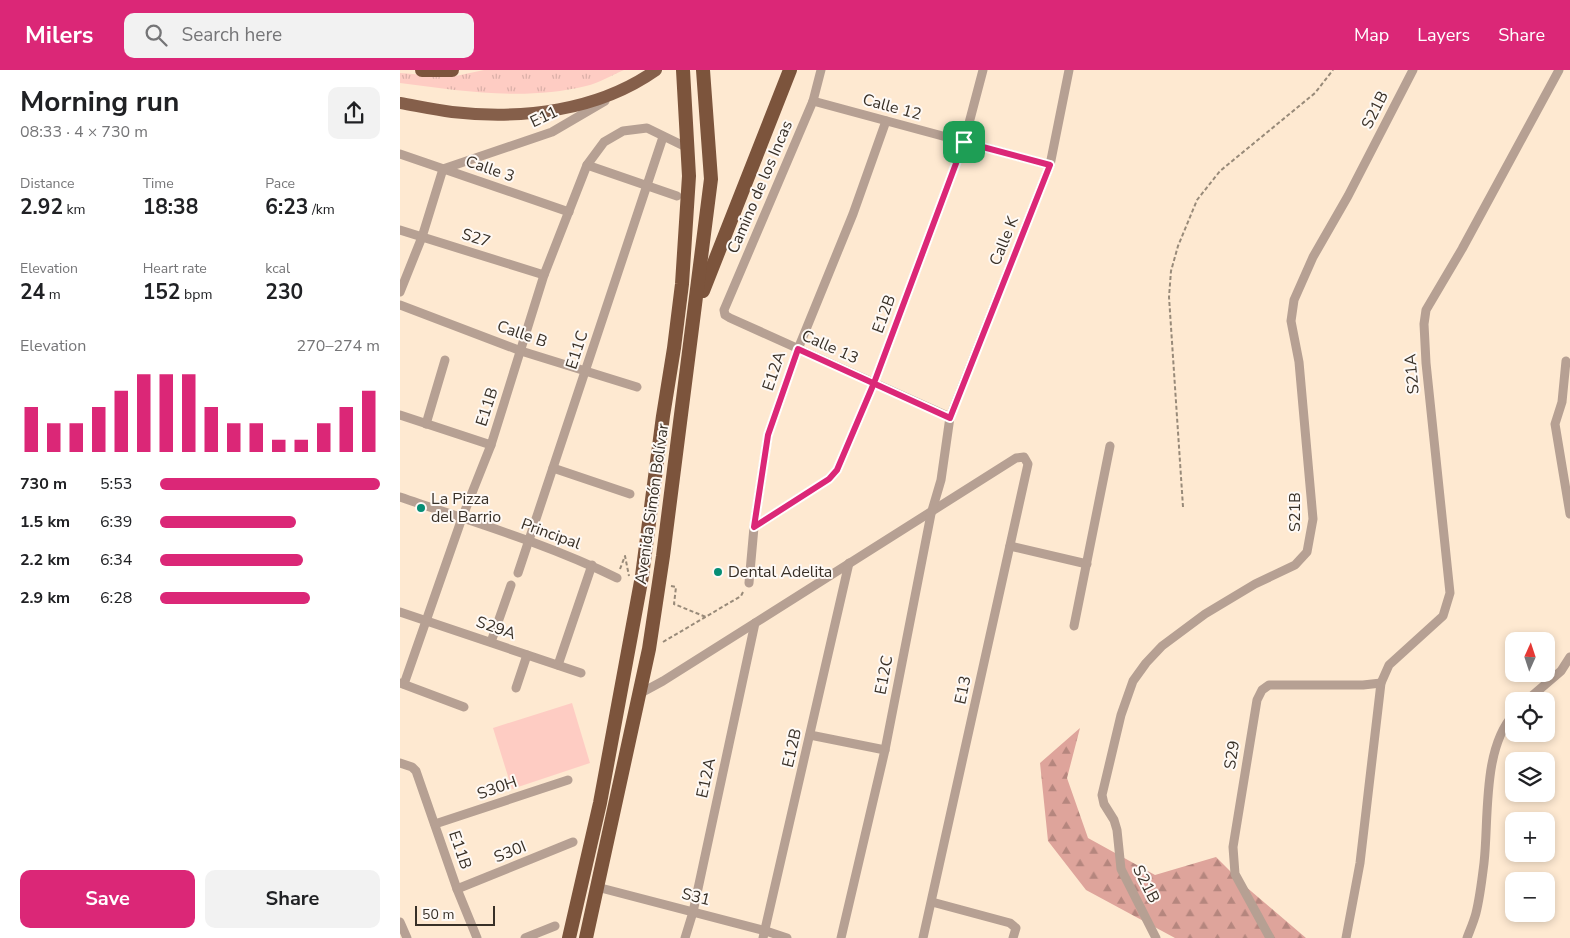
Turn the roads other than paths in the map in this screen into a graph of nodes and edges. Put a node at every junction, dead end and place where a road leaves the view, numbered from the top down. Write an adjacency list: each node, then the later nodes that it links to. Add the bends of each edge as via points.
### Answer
1 (422, 70): 2 (highway)
2 (452, 70)
3 (656, 70): 12 (main road)
4 (683, 70): 17 (highway, Avenida Simón Bolívar)
5 (703, 70): 33 (highway, Avenida Simón Bolívar, via 711,179)
6 (790, 70): 33 (highway)
7 (822, 70): 13 (street, Camino de los Incas)
8 (984, 70): 18 (street, E12B)
9 (1069, 70): 22 (street, Calle K)
10 (1413, 70): 102 (street, S21B, via 1294,300 1291,321 1299,362 1313,519 1308,552 1295,565 1205,614 1162,646 1133,681 1121,714 1102,795 1117,830 1121,868)
11 (1559, 70): 73 (street, S21A, via 1426,310 1426,363 1450,593 1443,616 1389,665)
12 (617, 93): 14 (main road, via 574,107 491,114 452,112); 20 (street, E11, via 552,132)
13 (813, 101): 15 (street, Calle 12); 34 (street, Camino de los Incas, via 724,310)
14 (400, 103)
15 (886, 121): 18 (street, Calle 12); 35 (street, E12A, via 853,214)
16 (663, 137): 17 (street); 21 (street, E11B, via 647,128 623,132 604,142); 25 (street, E11C)
17 (688, 142): 95 (highway, Avenida Simón Bolívar, via 682,284 642,576 600,803)
18 (964, 142): 22 (street, Calle 12); 40 (street, E12B)
19 (400, 154): 23 (street, Calle 3)
20 (478, 158): 23 (street, E11); 24 (street, via 467,170)
21 (586, 165): 25 (street); 27 (street, E11B)
22 (1050, 165): 43 (street, Calle K)
23 (443, 168): 24 (street, Calle 3); 29 (street)
24 (467, 178): 27 (street, Calle 3)
25 (647, 186): 26 (street); 39 (street, E11C)
26 (678, 196)
27 (570, 212): 30 (street, E11B)
28 (400, 230): 29 (street, S27)
29 (422, 238): 30 (street, S27); 31 (street)
30 (544, 275): 36 (street, E11B)
31 (400, 292)
32 (400, 305): 36 (street, Calle B)
33 (696, 311): 76 (highway, Avenida Simón Bolívar, via 650,649)
34 (725, 315): 35 (street, Calle 13)
35 (798, 349): 40 (street, Calle 13); 53 (street, E12A, via 768,435)
36 (521, 351): 39 (street, Calle B); 45 (street, E11B)
37 (445, 360): 44 (street)
38 (1566, 362): 51 (street, via 1556,424)
39 (586, 370): 41 (street, Calle B); 47 (street, E11C)
40 (874, 383): 43 (street, Calle 13); 53 (street, E12B, via 837,470 829,479)
41 (637, 386)
42 (400, 415): 44 (street)
43 (950, 418): 50 (street, E12C, via 941,480)
44 (426, 424): 45 (street)
45 (491, 445): 52 (street, E11B)
46 (1110, 446): 57 (street)
47 (553, 468): 48 (street); 54 (street, E11C)
48 (630, 494)
49 (400, 497): 52 (street, Principal)
50 (931, 514): 55 (street, E13, via 1016,458 1024,457 1028,464); 56 (street); 80 (street, E12C)
51 (1570, 514)
52 (462, 518): 54 (street, Principal); 64 (street, E11B)
53 (754, 527): 61 (street, E12A)
54 (528, 541): 58 (street, Principal); 59 (street, E11C)
55 (1010, 546): 57 (street); 87 (street, E13)
56 (849, 563): 65 (street); 79 (street, E12B)
57 (1087, 564): 66 (street)
58 (592, 565): 60 (street, Principal); 70 (street)
59 (518, 572)
60 (617, 578)
61 (749, 583)
62 (511, 584): 67 (street)
63 (400, 612): 64 (street, S29A)
64 (427, 621): 67 (street, S29A); 72 (street, E11B)
65 (755, 623): 76 (street); 88 (street, E12A)
66 (1074, 626)
67 (491, 642): 68 (street, S29A)
68 (527, 655): 70 (street, S29A); 74 (street)
69 (1570, 657): 75 (street, via 1561,671)
70 (558, 665): 71 (street, S29A)
71 (581, 673)
72 (402, 683): 77 (street)
73 (1381, 683): 103 (street, S29, via 1269,685 1257,700 1232,860 1234,874); 104 (street, via 1360,863)
74 (516, 688)
75 (1536, 692)
76 (640, 694): 85 (highway, Avenida Simón Bolívar)
77 (464, 707)
78 (1505, 728): 105 (street, via 1496,747 1486,810 1484,862 1476,913)
79 (810, 735): 80 (street); 91 (street, E12B)
80 (885, 750): 99 (street, E12C)
81 (400, 763): 83 (street, E11B, via 416,771)
82 (568, 780): 83 (street, S30H)
83 (435, 824): 86 (street, E11B)
84 (573, 842): 86 (street, S30I)
85 (597, 887): 88 (street, S31); 96 (highway, Avenida Simón Bolívar)
86 (457, 889): 93 (street, E11B)
87 (932, 902): 100 (street, E13); 101 (street, via 1010,923 1016,928)
88 (693, 912): 91 (street, S31); 97 (street, E12A)
89 (400, 922): 92 (street)
90 (555, 926): 94 (street)
91 (765, 934): 98 (street, S31)
92 (407, 938)
93 (477, 938)
94 (525, 938)
95 (569, 938)
96 (586, 938)
97 (685, 938)
98 (787, 938)
99 (841, 938)
100 (923, 938)
101 (1013, 938)
102 (1156, 938)
103 (1270, 938)
104 (1346, 938)
105 (1467, 938)

